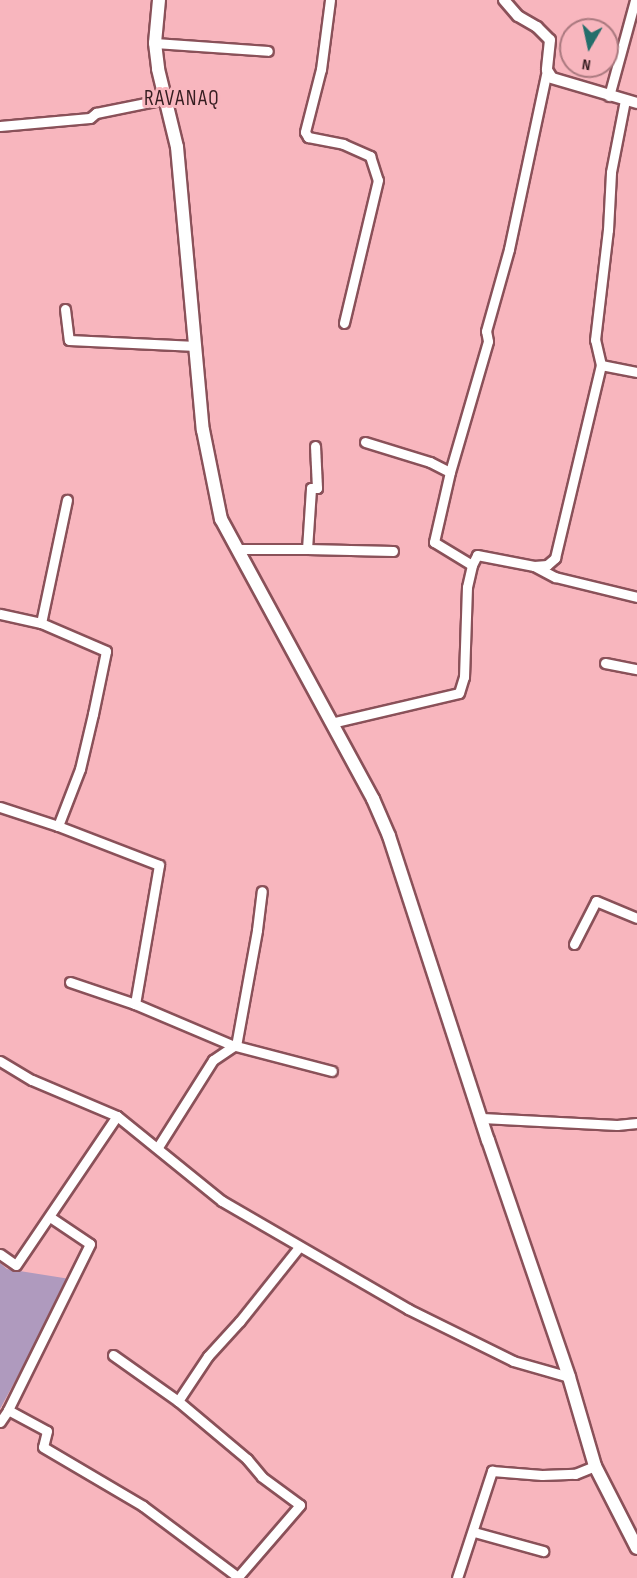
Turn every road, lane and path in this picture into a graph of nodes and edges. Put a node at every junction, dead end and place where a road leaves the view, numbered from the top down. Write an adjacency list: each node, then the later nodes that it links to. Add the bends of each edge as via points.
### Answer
1 (159, 0): 5 (main road)
2 (330, 0): 14 (street, via 321,69 305,132 308,137 343,144 370,156 378,180)
3 (504, 0): 7 (street, via 550,40)
4 (635, 0): 8 (street)
5 (155, 43): 6 (street); 9 (main road)
6 (268, 51)
7 (547, 70): 8 (street, via 552,78); 20 (street, via 509,249 486,331 488,341)
8 (609, 96): 10 (street)
9 (165, 99): 12 (street, via 96,113 90,118); 15 (main road, via 182,179)
10 (625, 100): 11 (street); 16 (street, via 611,172 595,340)
11 (637, 103)
12 (0, 126)
13 (65, 309): 15 (street, via 69,340)
14 (344, 322)
15 (196, 346): 22 (main road, via 203,430 212,480 221,519)
16 (601, 365): 17 (street); 26 (street, via 555,558 547,565)
17 (637, 372)
18 (366, 442): 20 (street)
19 (315, 446): 23 (street, via 316,488 311,488)
20 (450, 472): 25 (street, via 434,542)
21 (67, 500): 29 (street)
22 (237, 549): 23 (street); 32 (main road)
23 (307, 549): 24 (street)
24 (393, 551)
25 (471, 564): 26 (street, via 477,555); 32 (street, via 464,677 459,693)
26 (534, 566): 27 (street, via 555,577)
27 (637, 597)
28 (0, 614): 29 (street)
29 (41, 623): 34 (street, via 106,651 80,769)
30 (605, 663): 31 (street)
31 (637, 669)
32 (331, 723): 44 (main road, via 389,836)
33 (0, 807): 34 (street)
34 (58, 825): 39 (street, via 159,865)
35 (262, 891): 40 (street)
36 (637, 918): 37 (street, via 596,902)
37 (574, 944)
38 (70, 982): 39 (street)
39 (135, 1004): 40 (street)
40 (235, 1046): 42 (street); 46 (street, via 213,1060)
41 (0, 1061): 43 (street, via 32,1080)
42 (332, 1071)
43 (117, 1116): 46 (street); 47 (street)
44 (482, 1118): 45 (street); 51 (main road)
45 (637, 1123)
46 (158, 1147): 48 (street, via 222,1201)
47 (50, 1217): 49 (street, via 16,1265); 53 (street, via 90,1244)
48 (299, 1247): 51 (street, via 408,1309 513,1361); 52 (street, via 208,1356)
49 (0, 1254)
50 (113, 1355): 52 (street)
51 (569, 1377): 55 (main road)
52 (178, 1401): 59 (street, via 248,1459 262,1477 300,1505)
53 (8, 1410): 54 (street); 59 (street, via 47,1431 42,1447 143,1506)
54 (0, 1422)
55 (595, 1466): 56 (street, via 575,1474 492,1471); 57 (main road)
56 (474, 1532): 58 (street); 60 (street)
57 (637, 1548)
58 (543, 1551)
59 (237, 1578)
60 (457, 1578)

